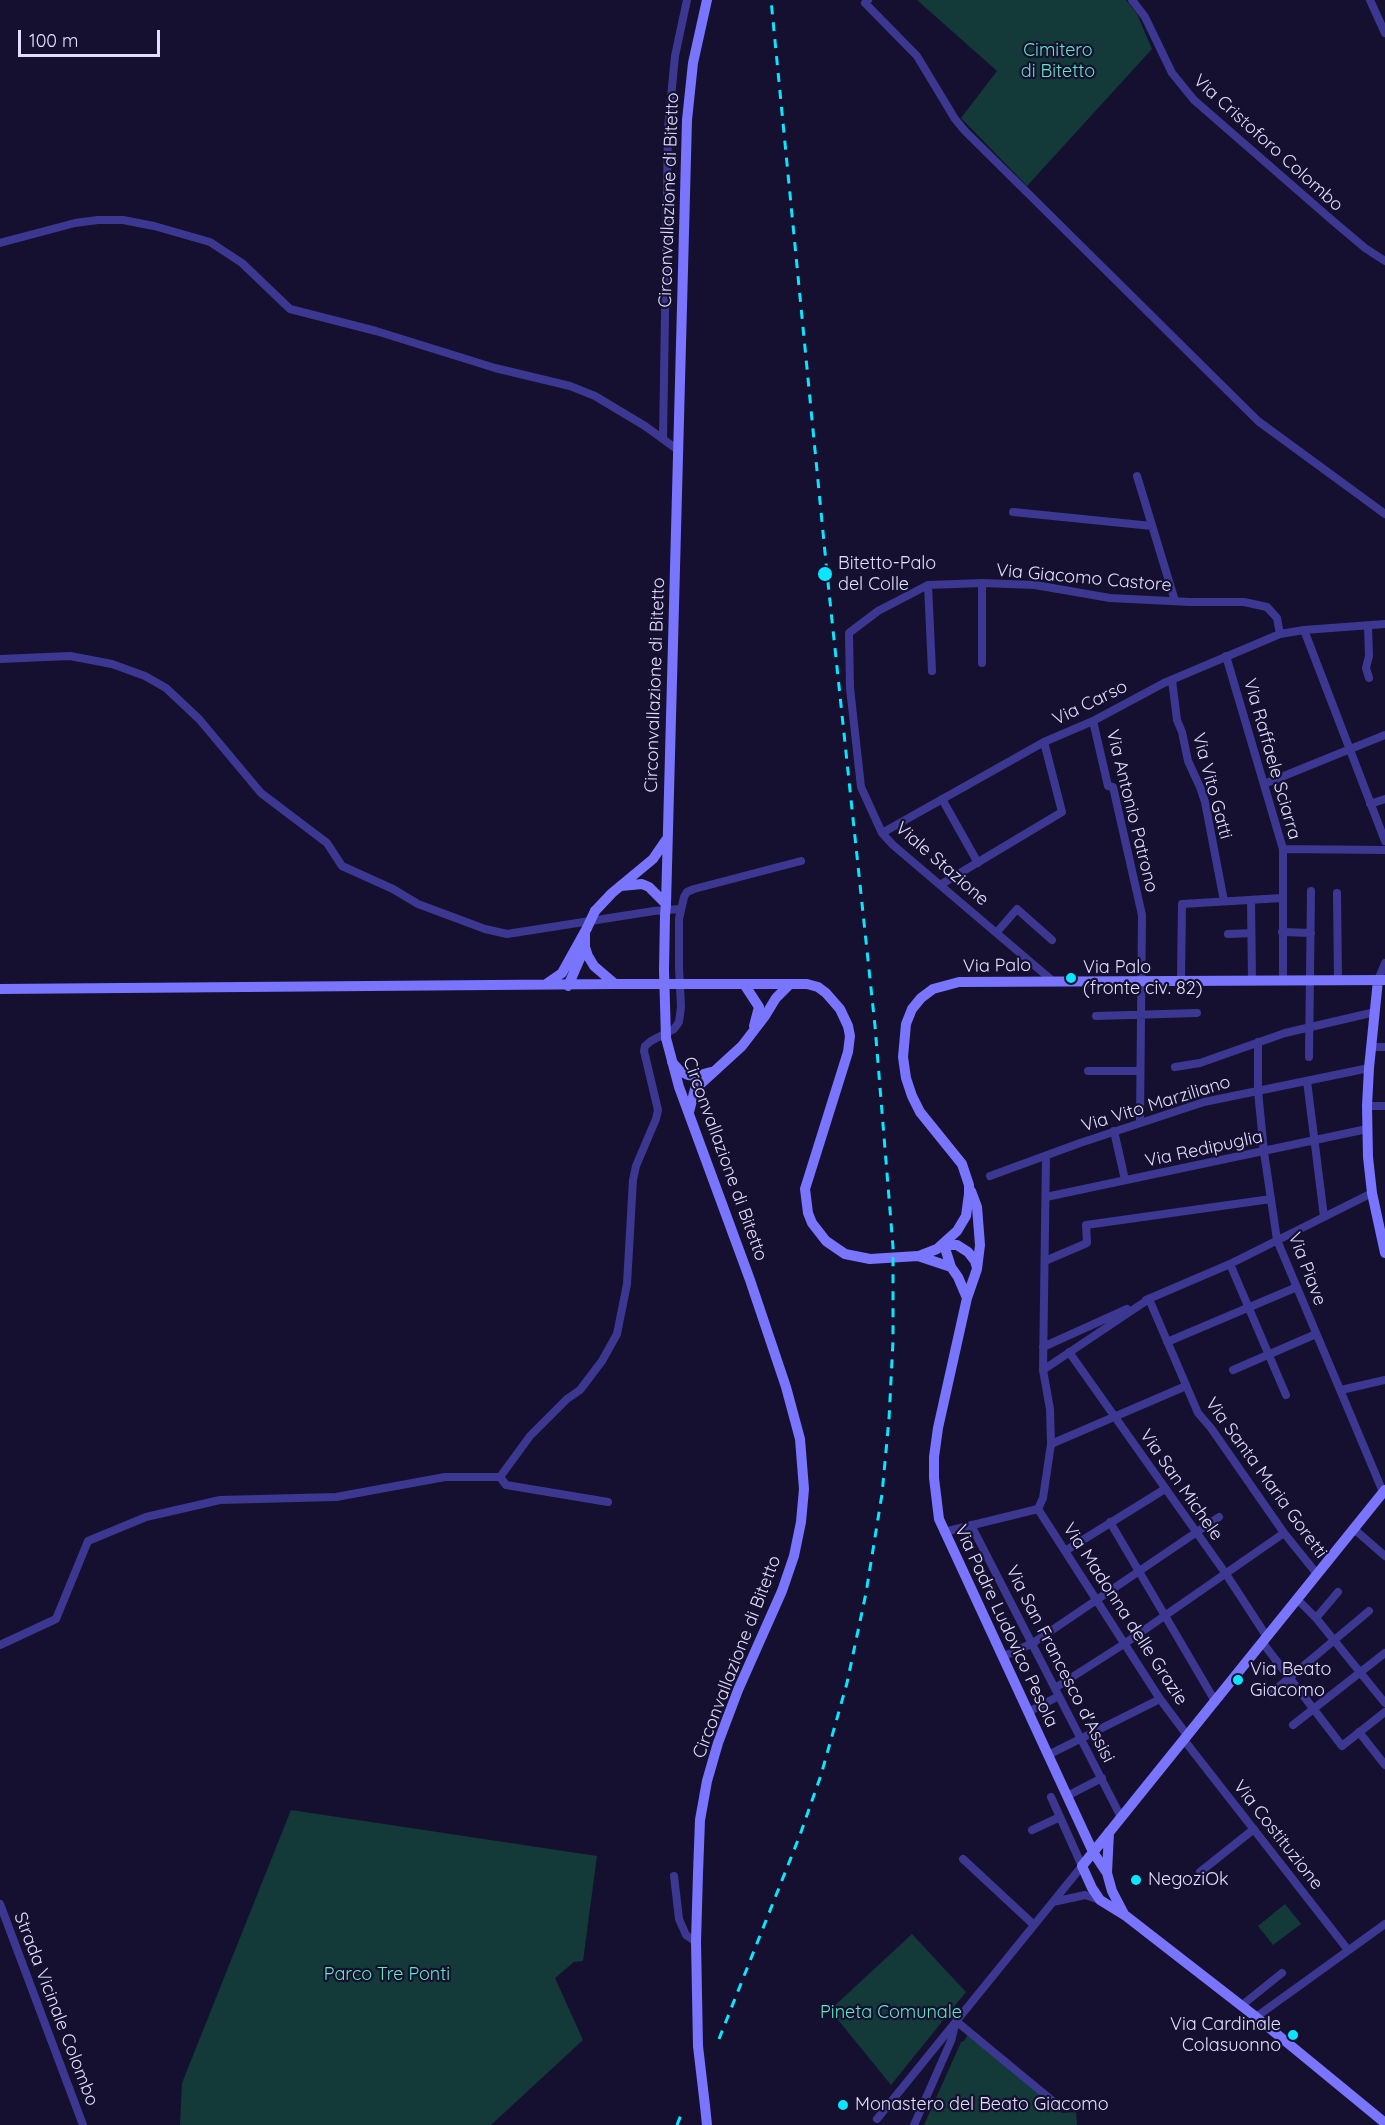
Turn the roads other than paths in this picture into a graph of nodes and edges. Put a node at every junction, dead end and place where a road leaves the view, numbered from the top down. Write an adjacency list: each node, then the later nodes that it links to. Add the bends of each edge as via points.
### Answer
1 (687, 0): 9 (street, via 675,56 668,129)
2 (707, 0): 10 (main road, Circonvallazione di Bitetto, via 693,63 687,120)
3 (868, 0): 13 (street, via 865,3 917,56 955,119 974,140 1258,421)
4 (1132, 0): 8 (street, Via Cristoforo Colombo, via 1145,17 1172,73 1194,100)
5 (1370, 0): 6 (street)
6 (1385, 33)
7 (0, 243): 9 (street, via 98,220 154,226 210,242 250,270 290,309 570,386 596,396)
8 (1385, 261)
9 (663, 439): 10 (street)
10 (678, 450): 37 (main road, Circonvallazione di Bitetto)
11 (1137, 476): 14 (street)
12 (1013, 512): 14 (street)
13 (1384, 512)
14 (1152, 526): 17 (street)
15 (982, 583): 16 (street, Via Giacomo Castore); 17 (street, Via Giacomo Castore, via 1035,585 1110,598); 24 (street)
16 (928, 585): 25 (street); 36 (street, Viale Stazione, via 878,611 849,633 850,688 861,788)
17 (1175, 601): 21 (street, Via Giacomo Castore, via 1244,602 1268,607 1277,618)
18 (1385, 624): 19 (street)
19 (1368, 626): 20 (street); 26 (street)
20 (1304, 630): 21 (street); 31 (street)
21 (1280, 634): 22 (street, Via Carso)
22 (1226, 656): 27 (street, Via Carso); 32 (street, Via Raffaele Sciarra)
23 (0, 659): 51 (street, via 70,657 112,664 145,676 166,688 200,719 261,793 327,843 342,866 429,908 485,929 507,934)
24 (982, 663)
25 (932, 671)
26 (1369, 678)
27 (1172, 680): 28 (street, Via Carso); 49 (street, Via Vito Gatti, via 1178,720 1204,802)
28 (1093, 721): 30 (street, Via Carso); 68 (street, Via Antonio Patrono, via 1142,915)
29 (1385, 735): 31 (street)
30 (1044, 742): 34 (street); 42 (street, Via Carso, via 1062,812)
31 (1350, 750): 32 (street); 35 (street)
32 (1264, 784): 39 (street, Via Raffaele Sciarra)
33 (1385, 798): 35 (street)
34 (942, 799): 36 (street); 42 (street)
35 (1370, 804): 38 (street)
36 (882, 833): 43 (street, Viale Stazione)
37 (668, 837): 44 (main road, via 653,859); 50 (main road, Circonvallazione di Bitetto)
38 (1385, 841)
39 (1283, 849): 40 (street); 47 (street, Via Raffaele Sciarra)
40 (1385, 850)
41 (801, 861): 51 (street, via 694,889 687,892)
42 (978, 863): 43 (street, Via Carso)
43 (940, 885): 53 (street, Viale Stazione)
44 (621, 886): 50 (main road, via 649,887); 52 (main road, bridge, via 595,911)
45 (1311, 891): 56 (street)
46 (1337, 893): 64 (street)
47 (1282, 898): 48 (street); 54 (street, Via Raffaele Sciarra)
48 (1251, 900): 49 (street); 55 (street)
49 (1224, 901): 65 (street, via 1182,904)
50 (666, 909): 90 (main road, Circonvallazione di Bitetto, bridge, via 666,1038)
51 (680, 909): 71 (street)
52 (586, 930): 59 (main road); 61 (main road)
53 (997, 932): 58 (street, via 1017,909); 69 (street, Viale Stazione)
54 (1282, 932): 56 (street); 62 (street, Via Raffaele Sciarra)
55 (1251, 933): 57 (street); 66 (street)
56 (1311, 933): 63 (street)
57 (1228, 934)
58 (1052, 940)
59 (585, 947): 70 (main road, via 594,966); 76 (main road)
60 (1385, 963): 67 (street)
61 (562, 973): 75 (main road); 76 (main road)
62 (1283, 979): 63 (main road, Via Palo); 66 (main road, Via Palo)
63 (1310, 979): 64 (main road, Via Palo); 84 (street)
64 (1338, 979): 67 (main road, Via Palo)
65 (1182, 980): 66 (main road, Via Palo); 68 (main road, Via Palo)
66 (1252, 980)
67 (1382, 980): 81 (main road)
68 (1142, 981): 69 (main road, Via Palo); 82 (street, Via Antonio Patrono)
69 (1054, 982): 109 (main road, Via Palo, via 959,982 933,988 912,1009 906,1024 903,1057 906,1078 920,1112 962,1164)
70 (615, 984): 71 (main road); 76 (main road)
71 (680, 984): 72 (main road); 139 (street, via 679,1022 651,1041 644,1051 658,1110 633,1180 627,1284 617,1334 579,1390 530,1436)
72 (744, 984): 73 (main road); 79 (main road)
73 (771, 984): 74 (main road); 78 (main road); 79 (main road)
74 (790, 984): 78 (main road); 117 (main road, via 807,984 826,993 845,1018 850,1036 807,1183 806,1201 812,1223 826,1241 845,1254 870,1258)
75 (545, 985): 76 (main road); 77 (main road)
76 (568, 986)
77 (0, 989)
78 (776, 998): 85 (main road)
79 (759, 1007): 85 (main road)
80 (1197, 1012): 82 (street)
81 (1375, 1012): 84 (street); 87 (main road)
82 (1142, 1014): 83 (street); 95 (street, Via Antonio Patrono)
83 (1096, 1016)
84 (1309, 1027): 86 (street); 89 (street)
85 (753, 1032): 93 (main road)
86 (1258, 1042): 91 (street, via 1200,1063); 97 (street, Via Piave)
87 (1372, 1047): 88 (street); 92 (main road)
88 (1385, 1047)
89 (1309, 1057)
90 (671, 1061): 93 (main road, via 688,1075); 100 (main road, Circonvallazione di Bitetto)
91 (1175, 1067)
92 (1369, 1068): 96 (street, Via Vito Marziliano); 98 (main road)
93 (714, 1070): 100 (main road, via 695,1089)
94 (1088, 1071): 95 (street)
95 (1140, 1071): 101 (street, Via Antonio Patrono)
96 (1307, 1081): 97 (street, Via Vito Marziliano); 104 (street)
97 (1258, 1091): 101 (street, Via Vito Marziliano, via 1204,1102); 105 (street, Via Piave)
98 (1367, 1106): 99 (street); 102 (main road)
99 (1385, 1106)
100 (689, 1116): 205 (main road, Circonvallazione di Bitetto, via 786,1387 800,1439 804,1490 801,1522 785,1582 738,1690 707,1781 700,1820)
101 (1140, 1122): 103 (street, Via Vito Marziliano)
102 (1367, 1130): 104 (street, Via Redipuglia); 110 (main road)
103 (1114, 1131): 106 (street, Via Vito Marziliano); 108 (street)
104 (1316, 1141): 105 (street, Via Redipuglia); 113 (street)
105 (1264, 1152): 108 (street, Via Redipuglia); 112 (street, Via Piave)
106 (1046, 1156): 107 (street, Via Vito Marziliano); 111 (street)
107 (990, 1176)
108 (1125, 1180): 111 (street, Via Redipuglia)
109 (969, 1185): 115 (main road, Via Palo, via 966,1216); 121 (main road, Via Padre Ludovico Pesola, via 980,1226)
110 (1372, 1193): 113 (street); 116 (main road)
111 (1046, 1197): 118 (street)
112 (1271, 1199): 114 (street, Via Piave); 118 (street, via 1086,1225 1087,1243)
113 (1324, 1216): 114 (street)
114 (1277, 1240): 119 (street); 122 (street, Via Piave)
115 (944, 1245): 117 (main road, Via Palo); 120 (main road); 121 (main road, via 957,1245 968,1252)
116 (1385, 1253)
117 (918, 1256): 120 (main road)
118 (1046, 1261): 128 (street)
119 (1230, 1264): 124 (street); 125 (street)
120 (951, 1268): 123 (main road)
121 (977, 1269): 123 (main road, Via Padre Ludovico Pesola)
122 (1297, 1287): 125 (street); 126 (street, Via Piave)
123 (967, 1298): 148 (main road, Via Padre Ludovico Pesola, via 934,1457 937,1507)
124 (1149, 1299): 127 (street, Via Santa Maria Goretti); 128 (street); 129 (street)
125 (1249, 1308): 127 (street); 130 (street)
126 (1316, 1334): 130 (street); 135 (street, Via Piave)
127 (1167, 1342): 134 (street, Via Santa Maria Goretti)
128 (1043, 1347): 131 (street)
129 (1069, 1352): 131 (street); 137 (street, Via San Michele)
130 (1269, 1355): 132 (street); 136 (street)
131 (1043, 1370): 138 (street)
132 (1233, 1370)
133 (1385, 1380): 135 (street)
134 (1186, 1386): 137 (street); 150 (street, Via Santa Maria Goretti, via 1198,1413)
135 (1341, 1390): 141 (street, Via Piave)
136 (1286, 1395)
137 (1116, 1417): 138 (street); 140 (street, Via San Michele)
138 (1051, 1444): 143 (street)
139 (500, 1477): 142 (street, via 506,1485); 166 (street, via 445,1477 336,1497 220,1500 146,1517 88,1540 56,1619)
140 (1165, 1489): 145 (street); 149 (street, Via San Michele)
141 (1384, 1491): 147 (main road)
142 (608, 1502)
143 (1038, 1509): 146 (street); 151 (street, Via Madonna delle Grazie)
144 (1219, 1517): 149 (street)
145 (1110, 1522): 151 (street); 153 (street)
146 (971, 1525): 148 (street); 164 (street, Via San Francesco d'Assisi)
147 (1354, 1529): 152 (street); 155 (main road)
148 (944, 1532): 168 (main road, Via Padre Ludovico Pesola)
149 (1196, 1532): 153 (street); 154 (street, Via San Michele)
150 (1284, 1533): 154 (street); 155 (street, Via Santa Maria Goretti)
151 (1065, 1551): 158 (street, Via Madonna delle Grazie)
152 (1385, 1556)
153 (1140, 1572): 158 (street); 160 (street)
154 (1226, 1574): 160 (street); 162 (street, Via San Michele)
155 (1317, 1574): 157 (main road)
156 (1338, 1592): 161 (street)
157 (1297, 1599): 161 (street); 162 (main road)
158 (1097, 1600): 164 (street); 165 (street, Via Madonna delle Grazie)
159 (1369, 1611): 163 (street)
160 (1165, 1616): 165 (street); 174 (street)
161 (1316, 1618): 163 (street)
162 (1265, 1639): 170 (street, Via San Michele); 174 (main road)
163 (1333, 1639): 169 (street); 170 (street)
164 (1033, 1643): 168 (street); 171 (street, Via San Francesco d'Assisi)
165 (1124, 1644): 171 (street); 173 (street, Via Madonna delle Grazie)
166 (0, 1645)
167 (1385, 1653): 169 (street)
168 (1002, 1657): 177 (main road, Via Padre Ludovico Pesola)
169 (1360, 1672): 175 (street); 176 (street)
170 (1289, 1676): 172 (street); 176 (street, Via San Michele)
171 (1057, 1692): 177 (street); 182 (street, Via San Francesco d'Assisi)
172 (1270, 1694)
173 (1160, 1699): 181 (street, Via Madonna delle Grazie); 182 (street)
174 (1215, 1701): 181 (main road)
175 (1385, 1703)
176 (1314, 1708): 179 (street); 180 (street, Via San Michele, via 1342,1746)
177 (1028, 1712): 183 (main road, Via Padre Ludovico Pesola)
178 (1385, 1712): 180 (street)
179 (1293, 1725)
180 (1359, 1732): 184 (street)
181 (1185, 1737): 189 (main road); 190 (street, Via Costituzione)
182 (1082, 1739): 183 (street); 185 (street, Via San Francesco d'Assisi)
183 (1048, 1755): 186 (main road, Via Padre Ludovico Pesola)
184 (1385, 1765)
185 (1102, 1778): 186 (street); 189 (street, Via San Francesco d'Assisi)
186 (1067, 1796): 193 (main road, Via Padre Ludovico Pesola)
187 (1051, 1797): 188 (street)
188 (1060, 1817): 191 (street); 195 (street)
189 (1121, 1817): 192 (main road)
190 (1254, 1829): 196 (street); 206 (street, Via Costituzione)
191 (1032, 1830)
192 (1109, 1832): 193 (main road); 197 (main road)
193 (1093, 1852): 195 (main road); 197 (main road, Via Padre Ludovico Pesola)
194 (963, 1859): 204 (street)
195 (1082, 1866): 199 (main road); 200 (street)
196 (1200, 1872)
197 (1107, 1873): 202 (main road)
198 (674, 1876): 205 (street, via 679,1919 686,1935)
199 (1100, 1900): 200 (street, via 1085,1895); 202 (main road)
200 (1053, 1902): 204 (street)
201 (0, 1904): 214 (street, Strada Vicinale Colombo)
202 (1126, 1916): 208 (main road)
203 (1385, 1924): 206 (street)
204 (1034, 1925): 210 (street)
205 (696, 1942): 215 (main road, Circonvallazione di Bitetto, bridge, via 698,2046)
206 (1348, 1950): 209 (street)
207 (1282, 1973): 208 (street)
208 (1241, 2006): 209 (main road)
209 (1256, 2017): 212 (main road)
210 (956, 2021): 211 (street); 213 (street); 216 (street)
211 (1054, 2102)
212 (1382, 2116)
213 (877, 2119)
214 (83, 2125)
215 (707, 2125)
216 (914, 2125)

